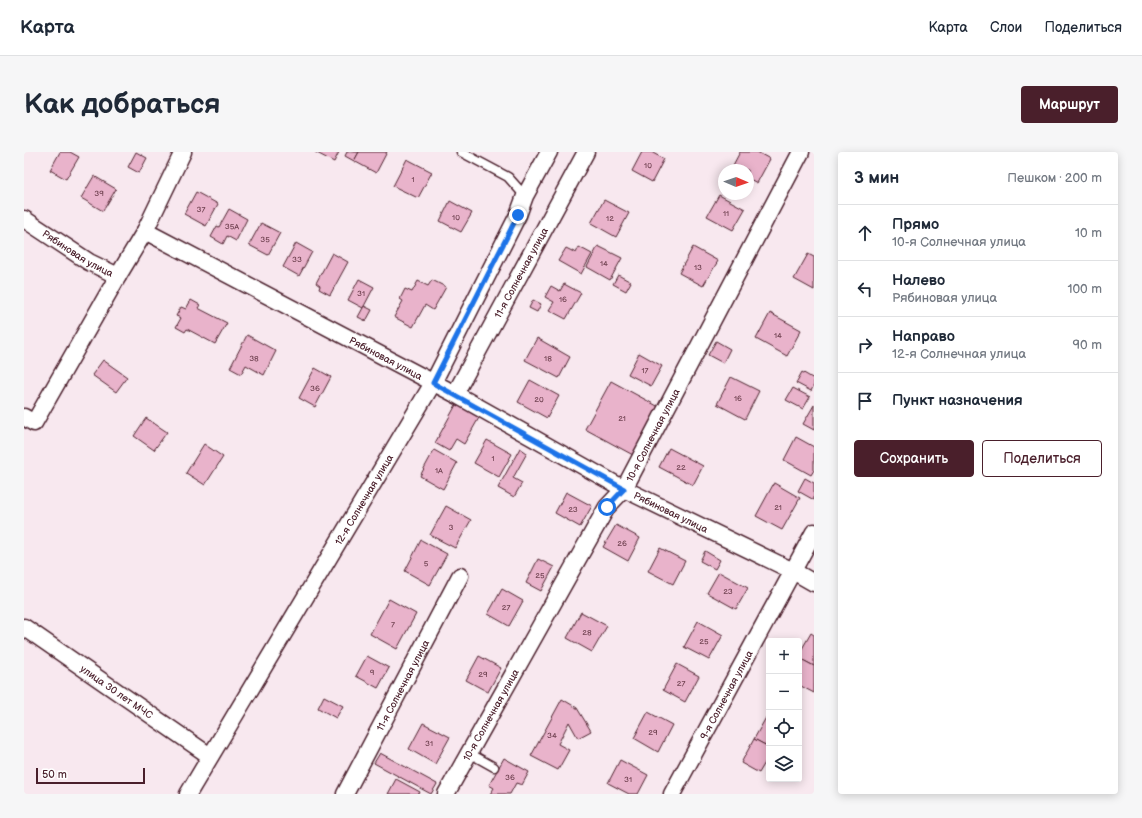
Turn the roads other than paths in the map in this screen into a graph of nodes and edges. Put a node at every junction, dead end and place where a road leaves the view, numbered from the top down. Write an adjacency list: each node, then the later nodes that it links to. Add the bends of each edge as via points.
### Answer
1 (183, 152): 8 (street)
2 (462, 152): 6 (lane, via 508,178)
3 (549, 152): 6 (street, 12-я Солнечная улица)
4 (586, 152): 11 (street, 11-я Солнечная улица)
5 (801, 152): 13 (street, 10-я Солнечная улица)
6 (524, 196): 10 (street, 12-я Солнечная улица, via 518,215)
7 (24, 219): 9 (street, Рябиновая улица, via 89,262)
8 (145, 231): 9 (street, Рябиновая улица); 10 (street, Рябиновая улица)
9 (118, 276): 12 (street)
10 (433, 383): 11 (street, Рябиновая улица); 20 (street, 12-я Солнечная улица)
11 (455, 394): 13 (street, Рябиновая улица)
12 (29, 420)
13 (624, 489): 15 (street, Рябиновая улица); 19 (street, 10-я Солнечная улица, via 607,507)
14 (814, 532): 15 (street, 9-я Солнечная улица)
15 (793, 571): 17 (street, Рябиновая улица); 25 (street, 9-я Солнечная улица)
16 (460, 576): 23 (street, 11-я Солнечная улица)
17 (814, 583)
18 (24, 627): 20 (street, улица 30 лет МЧС)
19 (469, 753): 21 (lane); 24 (street, 10-я Солнечная улица)
20 (210, 756): 22 (street, 12-я Солнечная улица)
21 (494, 767)
22 (188, 794)
23 (345, 794)
24 (446, 794)
25 (672, 794)

